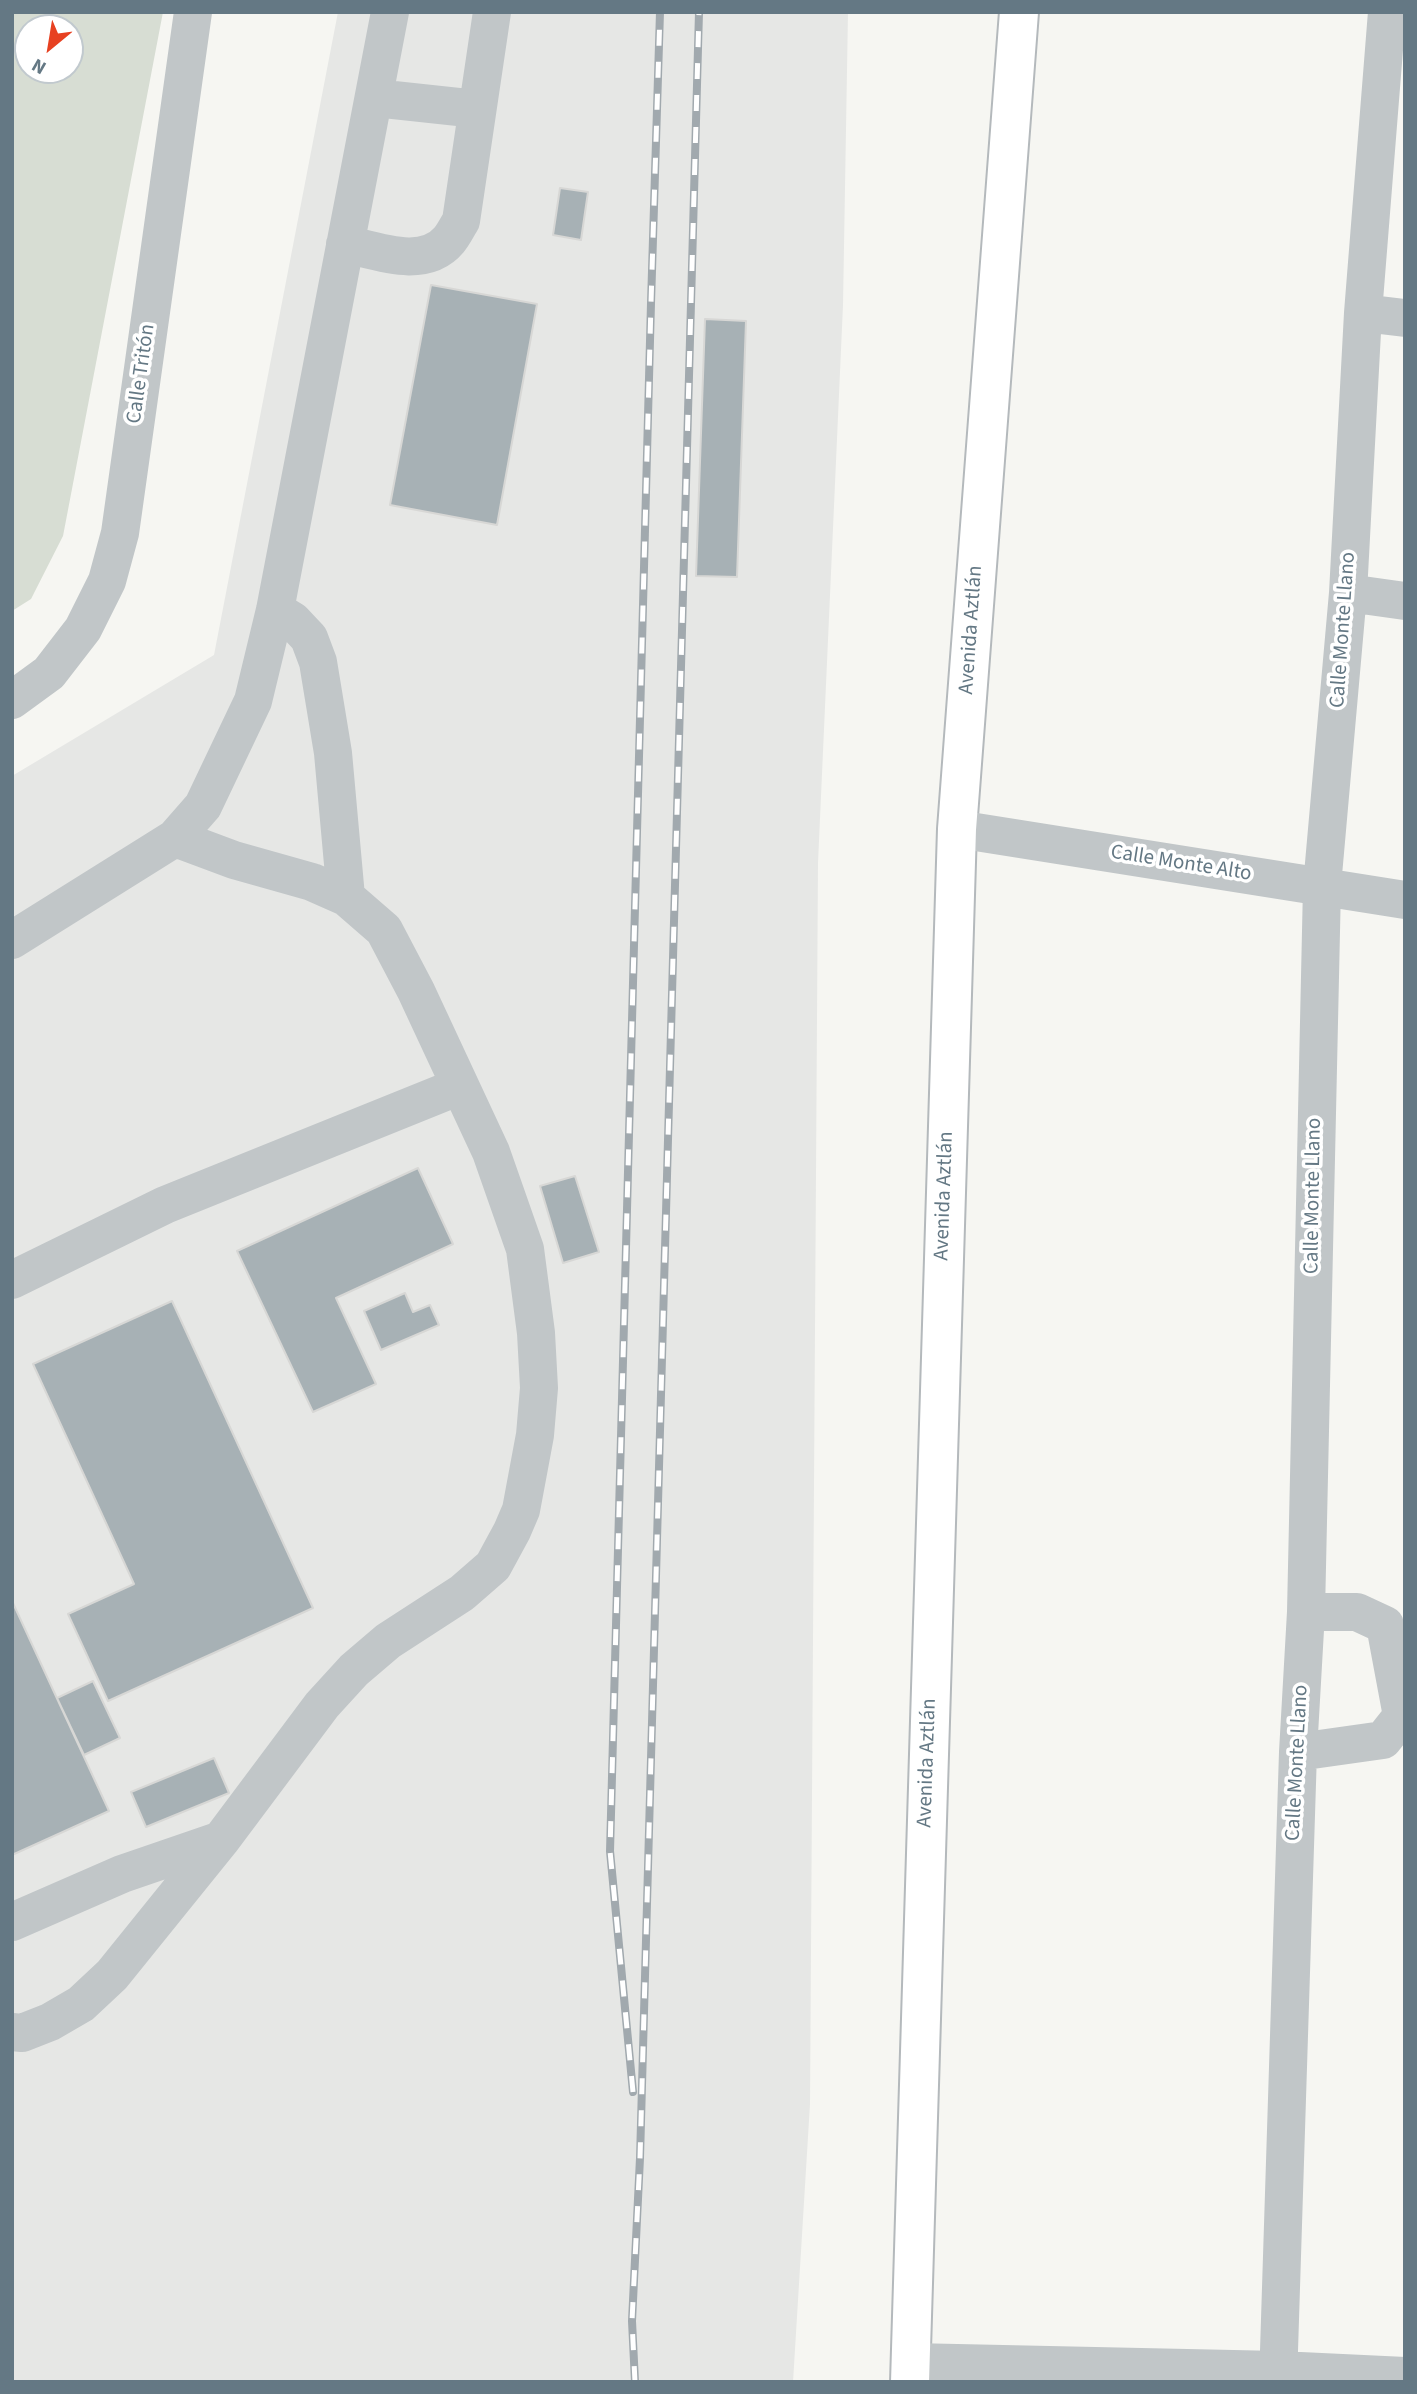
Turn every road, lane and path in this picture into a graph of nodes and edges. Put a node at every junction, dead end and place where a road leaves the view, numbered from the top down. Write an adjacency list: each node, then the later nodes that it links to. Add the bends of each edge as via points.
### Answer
1 (192, 12): 14 (street, Calle Tritón, via 120,533 107,581 83,629 49,673)
2 (390, 12): 6 (street)
3 (492, 12): 7 (street)
4 (1018, 12): 15 (main road, Avenida Aztlán)
5 (1392, 27): 9 (street, Calle Monte Llano)
6 (375, 98): 7 (street); 8 (street)
7 (477, 109): 8 (street, via 461,220 449,241 430,254 412,257)
8 (345, 244): 13 (street)
9 (1363, 313): 10 (street); 11 (street, Calle Monte Llano)
10 (1405, 318)
11 (1348, 593): 12 (street); 17 (street, Calle Monte Llano)
12 (1405, 601)
13 (275, 610): 16 (street, via 253,701 203,806); 18 (street, via 309,638 318,662 333,753)
14 (12, 700)
15 (957, 829): 17 (street, Calle Monte Alto); 28 (main road, Avenida Aztlán)
16 (175, 838): 18 (street); 20 (street)
17 (1322, 886): 19 (street, Calle Monte Alto); 23 (street, Calle Monte Llano)
18 (346, 897): 21 (street, via 384,930)
19 (1405, 900)
20 (12, 940)
21 (460, 1086): 22 (street, via 165,1205); 25 (street, via 491,1152 525,1249 539,1388 521,1510 493,1566 354,1670)
22 (12, 1280)
23 (1306, 1612): 24 (street, Calle Monte Llano); 24 (street, via 1357,1612 1385,1625 1402,1716 1383,1740)
24 (1298, 1752): 30 (street, Calle Monte Llano)
25 (220, 1840): 26 (street, via 122,1874); 27 (street, via 111,1975 81,2004 22,2034)
26 (12, 1923)
27 (12, 2032)
28 (910, 2372): 29 (street)
29 (1062, 2374): 30 (street)
30 (1278, 2376): 31 (street)
31 (1405, 2376)

